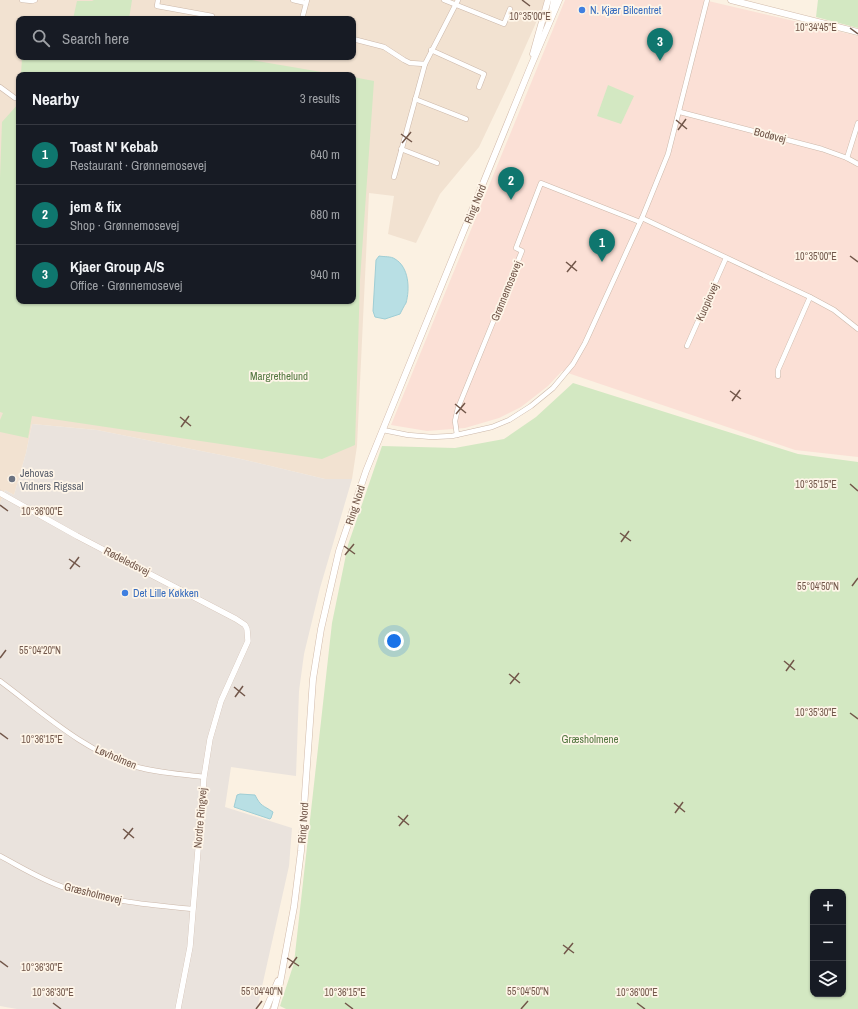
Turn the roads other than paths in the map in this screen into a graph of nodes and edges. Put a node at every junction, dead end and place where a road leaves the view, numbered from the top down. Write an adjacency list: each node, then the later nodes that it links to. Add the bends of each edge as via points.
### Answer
1 (22, 0): 2 (street)
2 (34, 0)
3 (158, 0): 14 (street, via 157,6)
4 (294, 0): 11 (street)
5 (444, 0): 12 (street)
6 (548, 0): 21 (main road, Ring Nord)
7 (554, 0): 16 (main road)
8 (559, 0): 16 (main road, Ring Nord)
9 (708, 0): 26 (street)
10 (731, 0): 17 (main road)
11 (307, 2): 15 (street)
12 (456, 2): 13 (street, via 504,24); 19 (street)
13 (510, 9)
14 (212, 16)
15 (303, 16)
16 (551, 19): 21 (main road, Ring Nord)
17 (858, 32)
18 (356, 40): 20 (street, via 384,47 410,63)
19 (431, 50): 20 (street); 22 (street, via 484,74)
20 (425, 64): 25 (street)
21 (530, 68): 40 (main road, Ring Nord)
22 (479, 87)
23 (0, 88): 24 (street)
24 (15, 98)
25 (415, 99): 27 (street); 29 (street)
26 (680, 112): 30 (street, Bodøvej, via 822,149); 34 (street, via 668,154)
27 (466, 119)
28 (858, 123): 30 (street)
29 (401, 149): 31 (street); 33 (street)
30 (847, 158): 32 (street, Bodøvej)
31 (437, 163)
32 (858, 164)
33 (394, 177)
34 (641, 220): 35 (street); 41 (street, via 582,349 560,380 531,406 509,420 482,430); 41 (street, Grønnemosevej, via 542,183 516,248 522,251 458,408 455,421)
35 (726, 258): 36 (street); 38 (street, Kuopiovej)
36 (810, 297): 37 (street, via 834,310); 39 (street, via 778,370)
37 (858, 328)
38 (687, 346)
39 (778, 376)
40 (383, 430): 41 (street, via 422,436); 48 (main road, Ring Nord, via 339,551 321,628 313,679 301,851)
41 (457, 435)
42 (0, 493): 43 (street, Rødeledsvej, via 236,618 245,625)
43 (248, 634): 45 (street, Nordre Ringvej, via 246,646 217,711)
44 (0, 681): 45 (street, Løvholmen, via 72,734 114,758 163,773)
45 (204, 777): 47 (street, Nordre Ringvej)
46 (0, 856): 47 (street, Græsholmevej, via 65,887 128,902)
47 (193, 909): 49 (street, Nordre Ringvej, via 190,947)
48 (283, 968): 50 (main road, Ring Nord); 51 (main road, Ring Nord)
49 (178, 1009)
50 (266, 1009)
51 (274, 1009)

